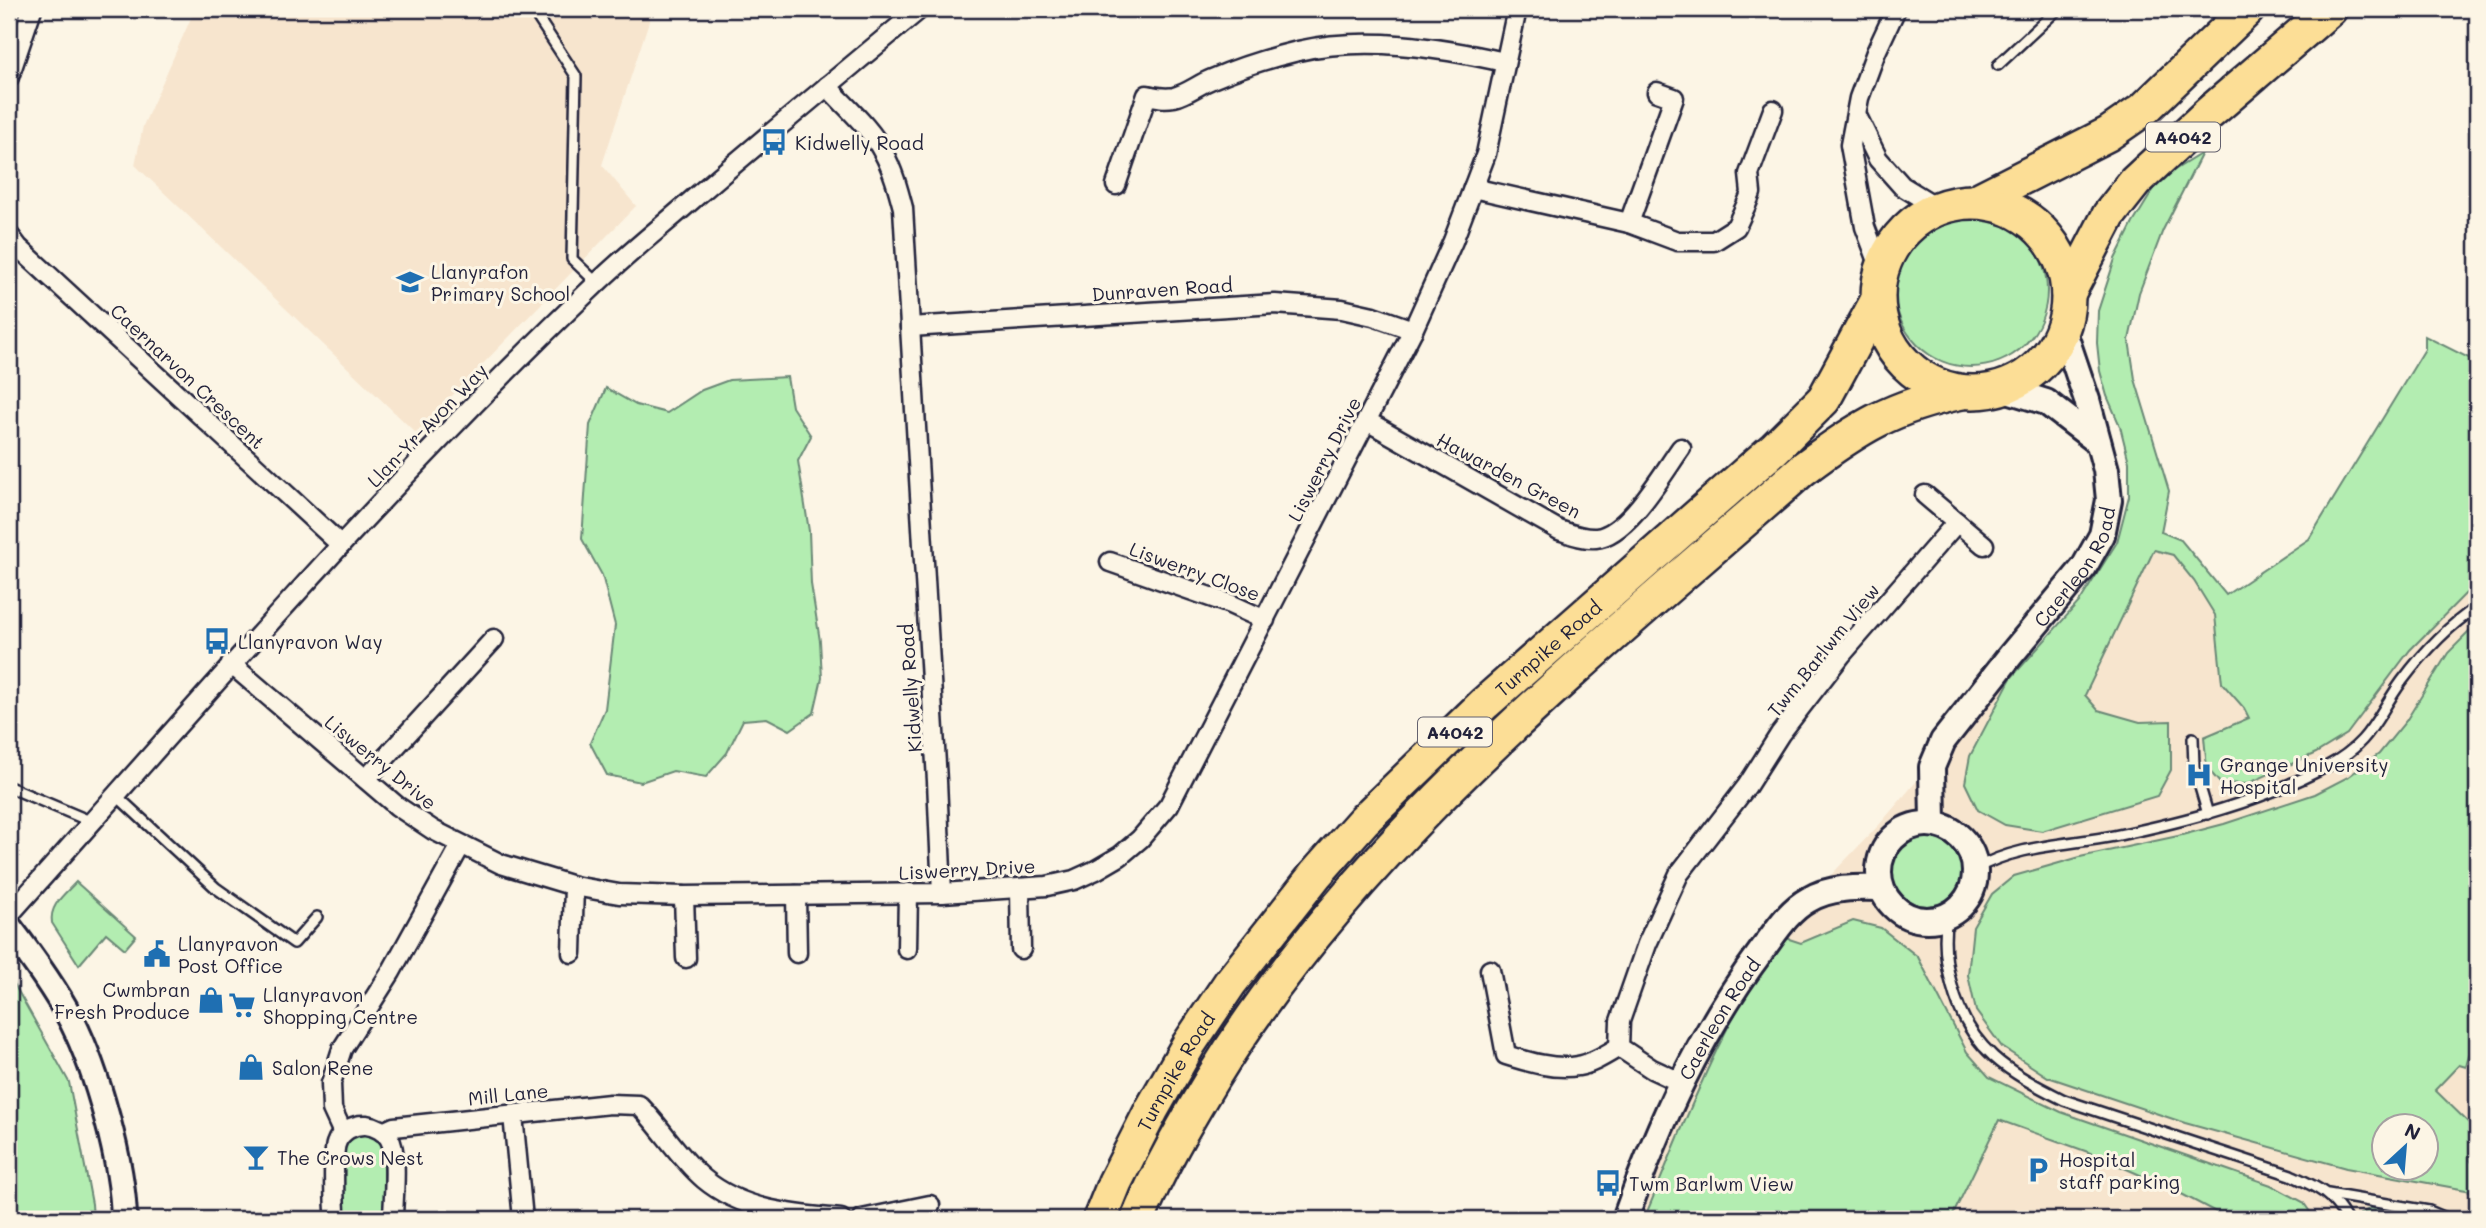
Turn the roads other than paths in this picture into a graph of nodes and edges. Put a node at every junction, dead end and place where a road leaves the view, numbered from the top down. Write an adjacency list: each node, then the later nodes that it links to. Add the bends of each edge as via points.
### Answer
1 (32, 9): 11 (street)
2 (532, 9): 22 (lane, via 576,76 572,259)
3 (920, 9): 12 (street, Llan-Yr-Avon Way)
4 (1517, 9): 9 (street, Liswerry Drive)
5 (1896, 9): 15 (street, via 1859,98)
6 (2058, 9): 10 (lane)
7 (2248, 9): 18 (highway, A4042, via 2144,109 2108,134)
8 (2330, 9): 24 (highway, A4042, via 2134,182 2109,215)
9 (1504, 62): 16 (street, via 1431,48 1327,46 1237,69 1175,97 1147,95); 17 (street, Liswerry Drive, via 1486,153)
10 (1998, 65)
11 (9, 77)
12 (827, 86): 22 (street, Llan-Yr-Avon Way); 25 (street, Kidwelly Road, via 883,150 896,180 904,208)
13 (1657, 92): 20 (street, via 1674,98)
14 (1773, 110): 20 (street, via 1749,174 1751,193 1736,227 1714,241 1677,241)
15 (1857, 116): 19 (street, via 1878,159 1902,186); 23 (street, via 1850,145)
16 (1116, 185)
17 (1473, 188): 20 (street); 27 (street, Liswerry Drive)
18 (1976, 201): 19 (highway); 24 (highway, via 2004,207 2029,220 2049,240 2063,266)
19 (1938, 208): 23 (highway, via 1902,232 1889,250)
20 (1629, 223)
21 (9, 235): 35 (street, Caernarvon Crescent)
22 (597, 283): 35 (street, Llan-Yr-Avon Way)
23 (1879, 285): 29 (highway, via 1884,334 1903,362 1930,382); 81 (highway, Turnpike Road / A4042, via 1824,399 1775,448 1485,703 1315,874 1189,1044 1152,1109)
24 (2068, 294): 26 (highway)
25 (911, 327): 27 (street, Dunraven Road, via 1275,304 1342,309); 55 (street, Kidwelly Road)
26 (2063, 329): 28 (highway, via 2049,355 2027,375); 31 (main road, Caerleon Road)
27 (1413, 330): 30 (street, Liswerry Drive)
28 (2001, 388): 29 (highway); 31 (main road, via 2046,402)
29 (1962, 392): 82 (highway, Turnpike Road / A4042, via 1889,413 1847,436 1803,469 1511,727 1388,849 1255,1011 1183,1127)
30 (1367, 421): 32 (street, Hawarden Green, via 1559,530 1580,537 1598,538 1615,531); 39 (street, Liswerry Drive)
31 (2098, 442): 48 (main road, Caerleon Road, via 2109,500 2102,535 2084,568 1943,741 1933,767)
32 (1681, 449)
33 (1925, 495): 34 (street)
34 (1957, 522): 36 (street); 68 (street, Twm Barlwm View, via 1842,654 1679,874 1647,944 1620,1021)
35 (341, 545): 41 (street, Llan-Yr-Avon Way)
36 (1984, 545)
37 (1110, 562): 39 (street, Liswerry Close)
38 (2477, 607): 46 (lane, via 2455,621 2427,652 2358,746 2296,782)
39 (1265, 620): 53 (street, Liswerry Drive, via 1187,774 1156,822 1120,856 1096,870 1074,880)
40 (494, 639): 43 (street)
41 (231, 664): 43 (street, Liswerry Drive); 45 (street, Llan-Yr-Avon Way)
42 (2193, 738): 46 (lane, via 2194,767)
43 (366, 779): 49 (street, Liswerry Drive, via 397,806)
44 (9, 787): 47 (lane)
45 (117, 796): 47 (street, Llan-Yr-Avon Way); 59 (lane, via 216,888 294,943)
46 (2208, 814): 50 (lane, via 1996,857)
47 (92, 822): 58 (street, Llan-Yr-Avon Way)
48 (1933, 822): 50 (main road, via 1963,840); 52 (main road, via 1913,825 1888,843 1878,872)
49 (461, 845): 51 (street, Liswerry Drive, via 501,864); 72 (street, via 391,972 342,1049 331,1083 332,1109)
50 (1975, 869): 60 (main road, via 1971,894)
51 (574, 886): 56 (street, Liswerry Drive, via 619,894); 64 (street)
52 (1881, 888): 60 (main road, via 1898,912 1913,919); 69 (main road, Caerleon Road, via 1837,890 1808,899 1784,920 1706,1033)
53 (1020, 889): 55 (street, Liswerry Drive); 63 (street)
54 (908, 893): 55 (street, Liswerry Drive); 57 (street, Liswerry Drive); 62 (street)
55 (942, 893)
56 (684, 895): 57 (street, Liswerry Drive); 66 (street)
57 (796, 895): 65 (street)
58 (9, 915)
59 (317, 917)
60 (1947, 917): 73 (lane, via 1946,965 1963,1021 2005,1067 2064,1100 2262,1164)
61 (9, 927): 75 (main road, via 72,1022 117,1157)
62 (907, 949)
63 (1021, 949)
64 (572, 953)
65 (797, 953)
66 (687, 958)
67 (1490, 970): 68 (street, via 1506,1055 1529,1062 1580,1066)
68 (1619, 1047): 69 (street)
69 (1680, 1082): 83 (main road, Caerleon Road)
70 (513, 1115): 71 (street, Mill Lane, via 394,1127); 78 (street); 79 (street, Mill Lane, via 639,1105 702,1178 723,1192 791,1214)
71 (383, 1132): 72 (street, Mill Lane, via 369,1125); 77 (street, via 393,1156)
72 (342, 1133): 76 (street, via 336,1144)
73 (2326, 1194): 84 (lane, via 2337,1202); 85 (lane, via 2429,1211)
74 (930, 1205): 80 (street)
75 (124, 1219)
76 (336, 1219)
77 (393, 1219)
78 (523, 1219)
79 (841, 1219)
80 (862, 1219)
81 (1100, 1219)
82 (1138, 1219)
83 (1625, 1219)
84 (2346, 1219)
85 (2448, 1219)

